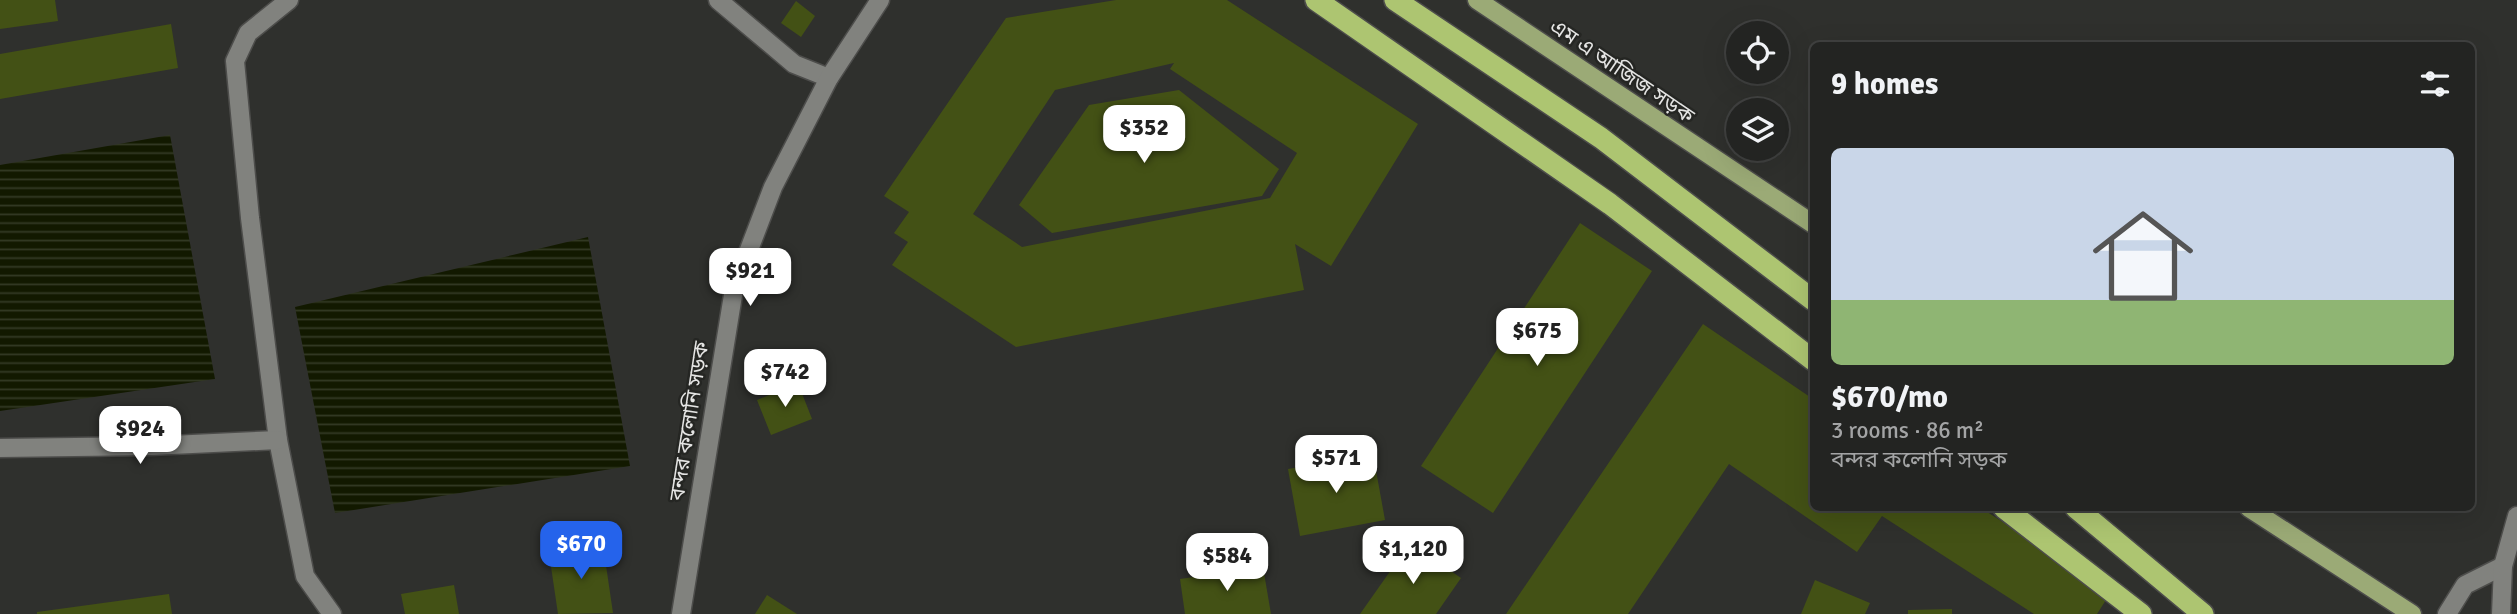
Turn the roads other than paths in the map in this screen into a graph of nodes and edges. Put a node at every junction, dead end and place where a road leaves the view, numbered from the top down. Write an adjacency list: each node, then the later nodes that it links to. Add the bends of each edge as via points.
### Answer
1 (289, 0): 13 (street, via 248,33 235,61)
2 (718, 0): 9 (street, via 794,64)
3 (880, 0): 8 (street, বন্দর কলোনি সড়ক)
4 (886, 0): 8 (street, বন্দর কলোনি সড়ক)
5 (1316, 0): 12 (highway, via 1611,204)
6 (1395, 0): 11 (highway, via 1601,138)
7 (1477, 0): 10 (main road, এম এ আজিজ সড়ক)
8 (871, 17): 9 (street, বন্দর কলোনি সড়ক)
9 (830, 78): 21 (street, বন্দর কলোনি সড়ক, via 773,187 734,289)
10 (1810, 222)
11 (1810, 298)
12 (1810, 358)
13 (278, 440): 14 (street); 20 (street, via 305,576)
14 (0, 447)
15 (2008, 511): 22 (highway)
16 (2080, 511): 23 (highway)
17 (2254, 511): 24 (main road)
18 (2517, 516): 19 (street)
19 (2503, 566): 25 (street, via 2465,585); 26 (street)
20 (332, 614)
21 (681, 614)
22 (2141, 614)
23 (2203, 614)
24 (2412, 614)
25 (2447, 614)
26 (2501, 614)

